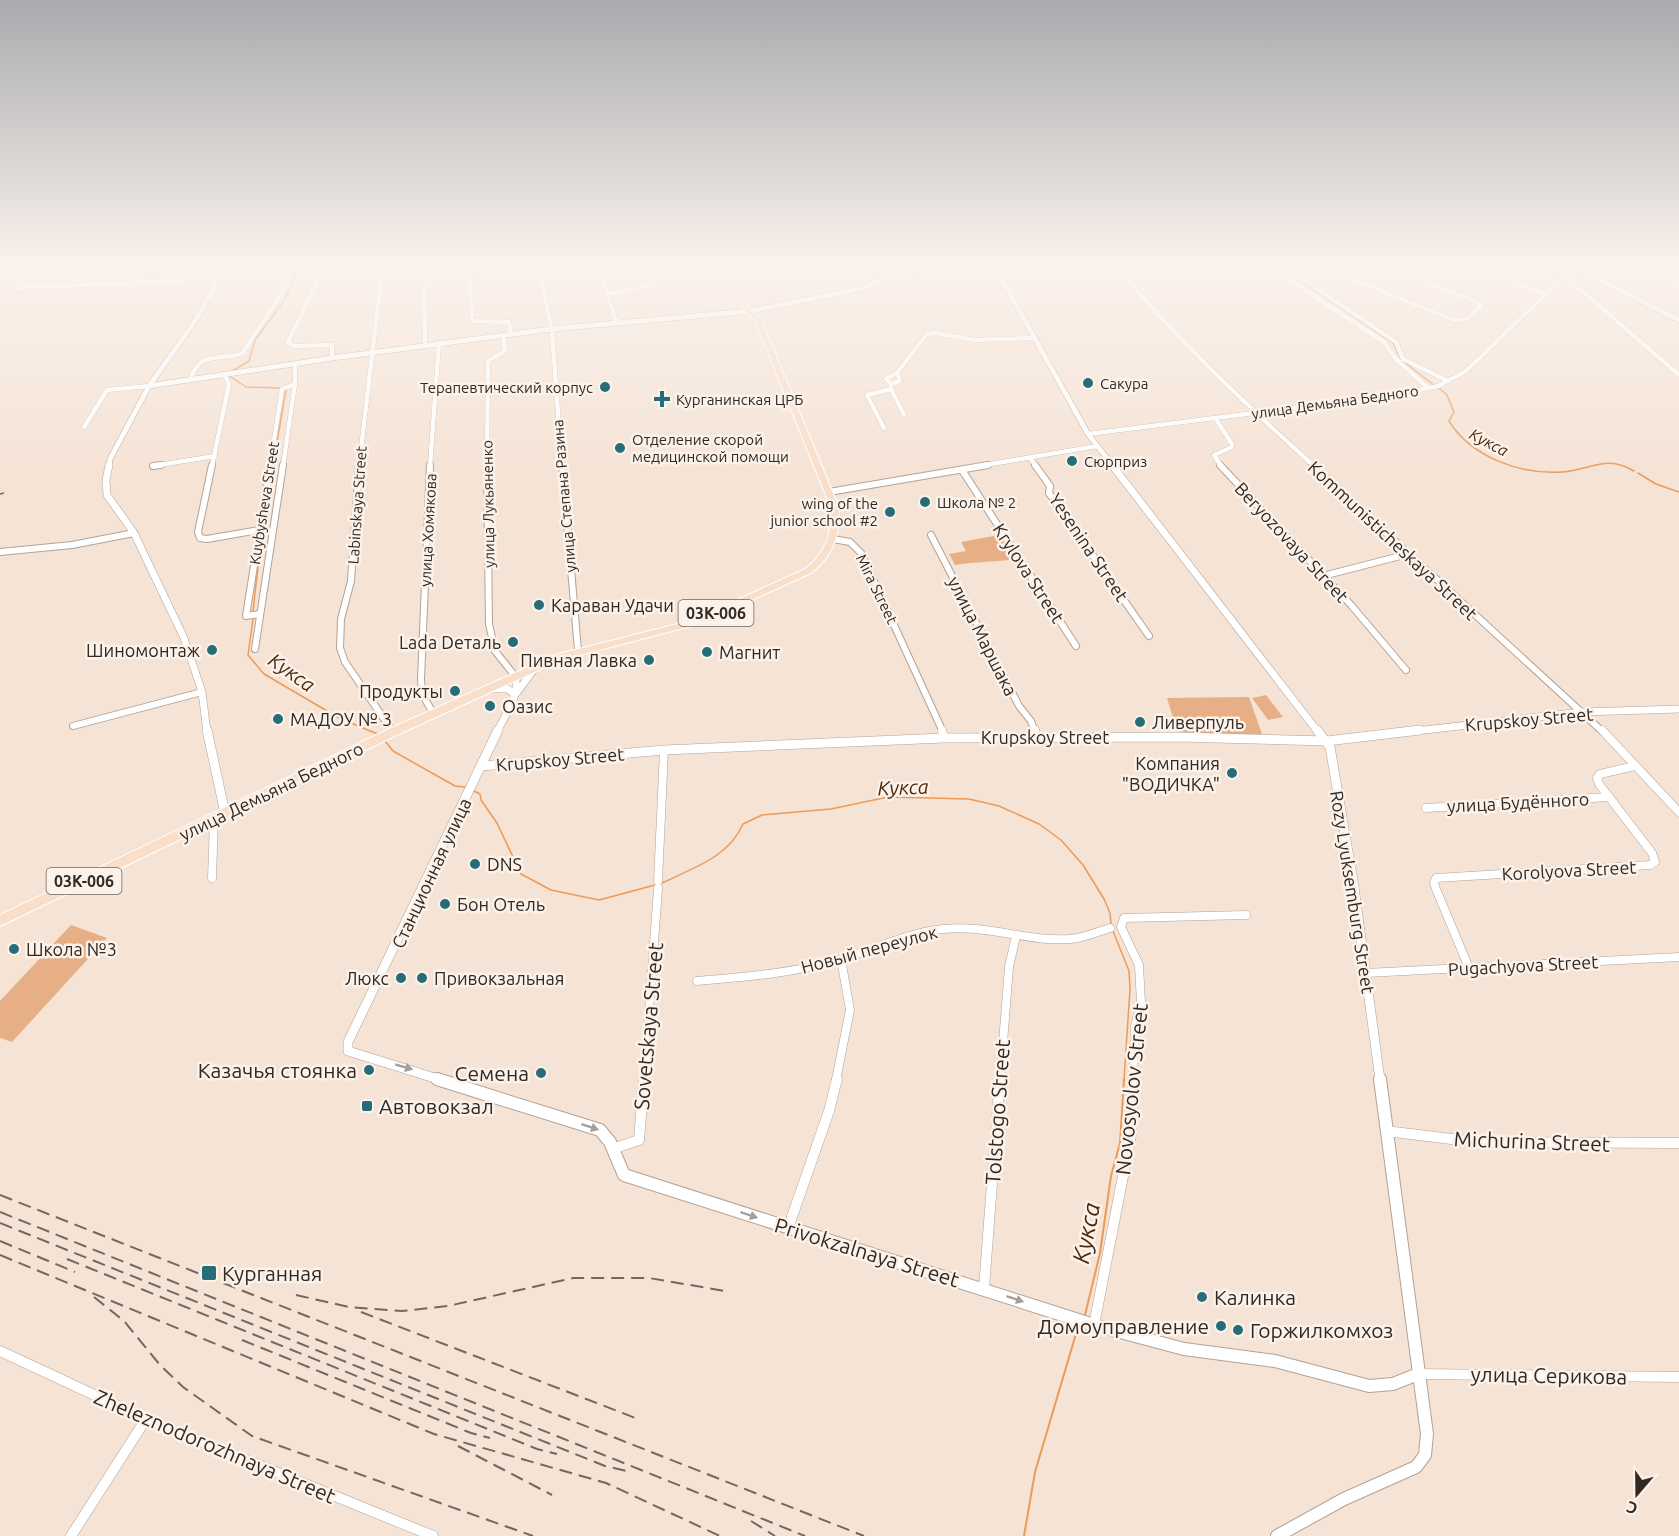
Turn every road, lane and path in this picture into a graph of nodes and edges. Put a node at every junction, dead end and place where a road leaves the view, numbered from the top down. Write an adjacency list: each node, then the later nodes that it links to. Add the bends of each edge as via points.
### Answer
1 (185, 335): 29 (street)
2 (255, 335): 26 (street, via 242,354 200,362 192,368)
3 (292, 335): 21 (street, via 288,342 293,346 332,345)
4 (373, 335): 20 (street, Labinskaya Street)
5 (424, 335): 19 (street)
6 (503, 335): 18 (street); 58 (street, улица Лукьяненко, via 505,351 488,361 489,624 495,651)
7 (551, 335): 55 (street, улица Степана Разина)
8 (764, 335): 43 (main road, 03К-006)
9 (926, 335): 23 (street)
10 (946, 335): 17 (street, via 973,340)
11 (1032, 335): 17 (street, Rozy Lyuksemburg Street)
12 (1177, 335): 32 (street, Kommunisticheskaya Street)
13 (1372, 335): 31 (street)
14 (1385, 335): 27 (street, via 1396,342 1403,359)
15 (1505, 335): 27 (street, улица Демьяна Бедного, via 1466,371)
16 (1633, 335): 25 (street)
17 (1034, 338): 37 (street, Rozy Lyuksemburg Street)
18 (439, 343): 19 (street); 64 (street, улица Хомякова, via 421,679 422,694)
19 (425, 345): 20 (street)
20 (371, 352): 21 (street); 66 (street, Labinskaya Street, via 356,488 351,581 340,648)
21 (332, 358): 22 (street)
22 (295, 364): 24 (street); 28 (street, Kuybysheva Street)
23 (897, 373): 30 (street, via 900,381); 30 (street, via 886,379)
24 (227, 374): 26 (street); 39 (street, via 229,384)
25 (1679, 375)
26 (190, 380): 29 (street)
27 (1448, 381): 31 (street, улица Демьяна Бедного)
28 (295, 384): 44 (street, Kuybysheva Street, via 282,389); 51 (street, Kuybysheva Street)
29 (149, 386): 35 (street, via 107,390); 45 (street, via 106,469 107,495)
30 (891, 386): 33 (street); 36 (street, via 867,395)
31 (1433, 387): 32 (street, улица Демьяна Бедного)
32 (1255, 413): 34 (street, улица Демьяна Бедного); 49 (street, Kommunisticheskaya Street)
33 (904, 415)
34 (1215, 418): 37 (street, улица Демьяна Бедного); 50 (street, Beryozovaya Street, via 1232,447 1214,458)
35 (84, 427)
36 (884, 428)
37 (1088, 434): 38 (street, Rozy Lyuksemburg Street)
38 (1097, 446): 40 (street); 69 (street, Rozy Lyuksemburg Street)
39 (215, 456): 41 (street); 44 (street, via 198,532 200,538)
40 (1030, 459): 42 (street); 52 (street, Yesenina Street, via 1050,486 1049,493)
41 (153, 466)
42 (962, 470): 43 (street); 53 (street, Krylova Street)
43 (829, 492): 47 (main road, 03К-006, via 835,508)
44 (259, 530): 51 (street, Kuybysheva Street, via 246,616)
45 (134, 533): 48 (street, via 72,545); 60 (street, via 184,638)
46 (931, 535): 67 (street, улица Маршака)
47 (833, 539): 55 (main road, улица Демьяна Бедного / 03К-006, via 826,557 808,571 723,610 670,630); 68 (street, Mira Street, via 850,542 861,553)
48 (0, 552)
49 (1408, 554): 50 (street); 63 (street, Kommunisticheskaya Street)
50 (1323, 576): 57 (street, Beryozovaya Street)
51 (255, 615): 54 (street, Kuybysheva Street)
52 (1149, 636)
53 (1076, 646)
54 (255, 649)
55 (578, 650): 56 (main road, улица Демьяна Бедного / 03К-006)
56 (538, 666): 58 (main road, улица Демьяна Бедного / 03К-006); 61 (street, Станционная улица)
57 (1406, 670)
58 (515, 676): 59 (main road, улица Демьяна Бедного / 03К-006); 61 (street, Станционная улица)
59 (487, 689): 61 (street, via 508,689); 64 (main road, улица Демьяна Бедного / 03К-006)
60 (202, 692): 65 (street); 76 (street, via 210,752)
61 (515, 695): 71 (street, Станционная улица)
62 (1679, 709): 63 (street, Krupskoy Street)
63 (1582, 712): 69 (street, Krupskoy Street); 72 (street, Kommunisticheskaya Street)
64 (433, 713): 66 (main road, улица Демьяна Бедного / 03К-006)
65 (73, 726)
66 (386, 736): 76 (main road, улица Демьяна Бедного / 03К-006)
67 (1037, 736): 68 (street, Krupskoy Street); 69 (street, Krupskoy Street)
68 (944, 738): 70 (street, Krupskoy Street)
69 (1328, 741): 86 (street, Rozy Lyuksemburg Street)
70 (664, 750): 71 (street, Krupskoy Street); 91 (street, Sovetskaya Street, via 656,935 639,1140)
71 (482, 766): 88 (street, Станционная улица, via 348,1042)
72 (1635, 766): 73 (street, Korolyova Street, via 1600,774 1599,784); 75 (street, Kommunisticheskaya Street)
73 (1609, 797): 74 (street, улица Будённого); 85 (street, Korolyova Street, via 1655,862 1436,878 1436,889)
74 (1426, 808)
75 (1679, 812)
76 (225, 813): 77 (main road, улица Демьяна Бедного / 03К-006)
77 (214, 819): 78 (street); 80 (main road, улица Демьяна Бедного / 03К-006)
78 (212, 878)
79 (1246, 915): 94 (street, Novosyolov Street, via 1124,918 1121,927 1139,965 1141,1003 1135,1026 1131,1135)
80 (0, 921)
81 (1110, 928): 82 (street, Новый переулок, via 1067,939)
82 (1016, 936): 84 (street, Новый переулок, via 991,929 945,928); 93 (street, Tolstogo Street, via 1009,967)
83 (1679, 957): 85 (street, Pugachyova Street)
84 (841, 959): 87 (street, Новый переулок, via 746,977); 92 (street, via 849,1010 844,1048 829,1112)
85 (1469, 968): 86 (street, Pugachyova Street)
86 (1366, 973): 89 (street, Rozy Lyuksemburg Street)
87 (697, 981)
88 (348, 1051): 91 (street, Privokzalnaya Street, one-way to 91, via 600,1130)
89 (1386, 1131): 90 (street, Michurina Street, via 1476,1142); 96 (street, Rozy Lyuksemburg Street)
90 (1679, 1143)
91 (615, 1148): 92 (street, Privokzalnaya Street, one-way to 92, via 617,1166 624,1175)
92 (788, 1228): 93 (street, Privokzalnaya Street)
93 (984, 1288): 94 (street, Privokzalnaya Street, one-way to 94)
94 (1086, 1322): 96 (street, Privokzalnaya Street, via 1184,1349 1275,1361 1369,1386 1393,1384)
95 (0, 1351): 98 (street, Zheleznodorozhnaya Street)
96 (1418, 1374): 97 (street, улица Серикова); 101 (street, Rozy Lyuksemburg Street, via 1427,1434 1425,1455 1416,1467 1344,1499)
97 (1679, 1377)
98 (146, 1419): 99 (street); 100 (street, Zheleznodorozhnaya Street)
99 (71, 1536)
100 (433, 1536)
101 (1277, 1536)

